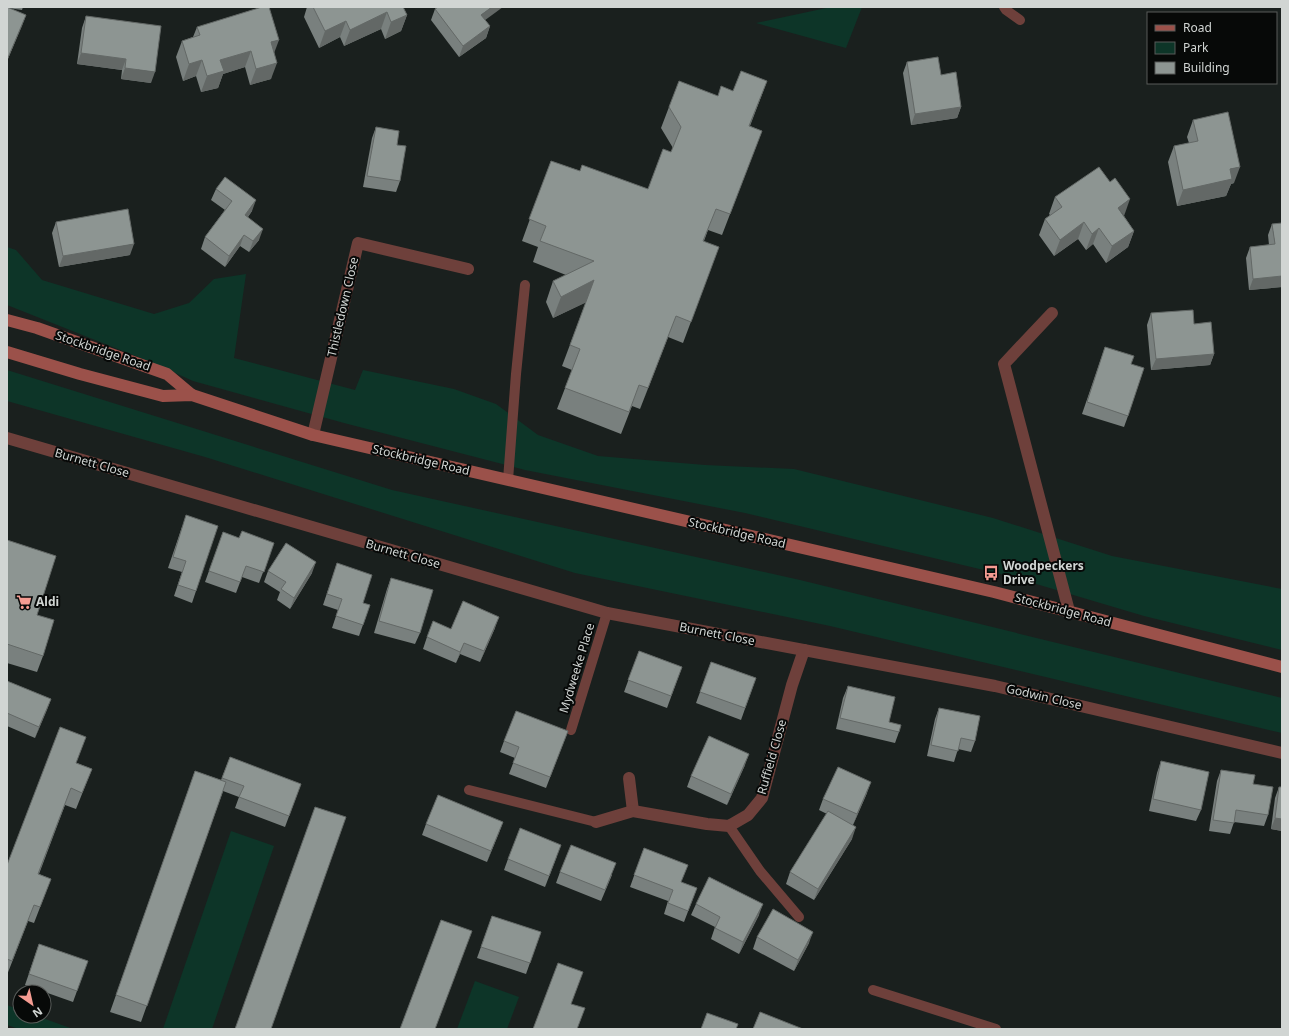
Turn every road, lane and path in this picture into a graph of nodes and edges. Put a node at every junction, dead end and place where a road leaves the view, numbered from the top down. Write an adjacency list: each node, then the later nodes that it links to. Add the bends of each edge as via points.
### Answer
1 (1004, 7): 2 (lane)
2 (1020, 20)
3 (468, 269): 9 (street, Thistledown Close, via 358,243)
4 (525, 285): 11 (lane)
5 (1052, 313): 12 (street, via 1004,364)
6 (7, 320): 8 (main road, Stockbridge Road, via 37,328 167,374)
7 (7, 352): 8 (main road, Stockbridge Road, via 163,396)
8 (192, 395): 9 (main road, Stockbridge Road)
9 (313, 435): 11 (main road, Stockbridge Road)
10 (7, 438): 13 (street, Burnett Close)
11 (508, 480): 12 (main road, Stockbridge Road)
12 (1069, 611): 15 (main road, Stockbridge Road)
13 (607, 613): 14 (street, Burnett Close); 16 (lane, Mydweeke Place)
14 (804, 650): 17 (street, Godwin Close, via 995,686); 22 (street, Ruffield Close, via 762,798 748,815)
15 (1282, 667)
16 (571, 730)
17 (1282, 753)
18 (629, 778): 20 (street)
19 (469, 790): 21 (lane)
20 (633, 811): 21 (street); 22 (street)
21 (596, 822)
22 (729, 826): 23 (lane, via 760,871)
23 (799, 917)
24 (873, 990): 25 (lane)
25 (996, 1029)

